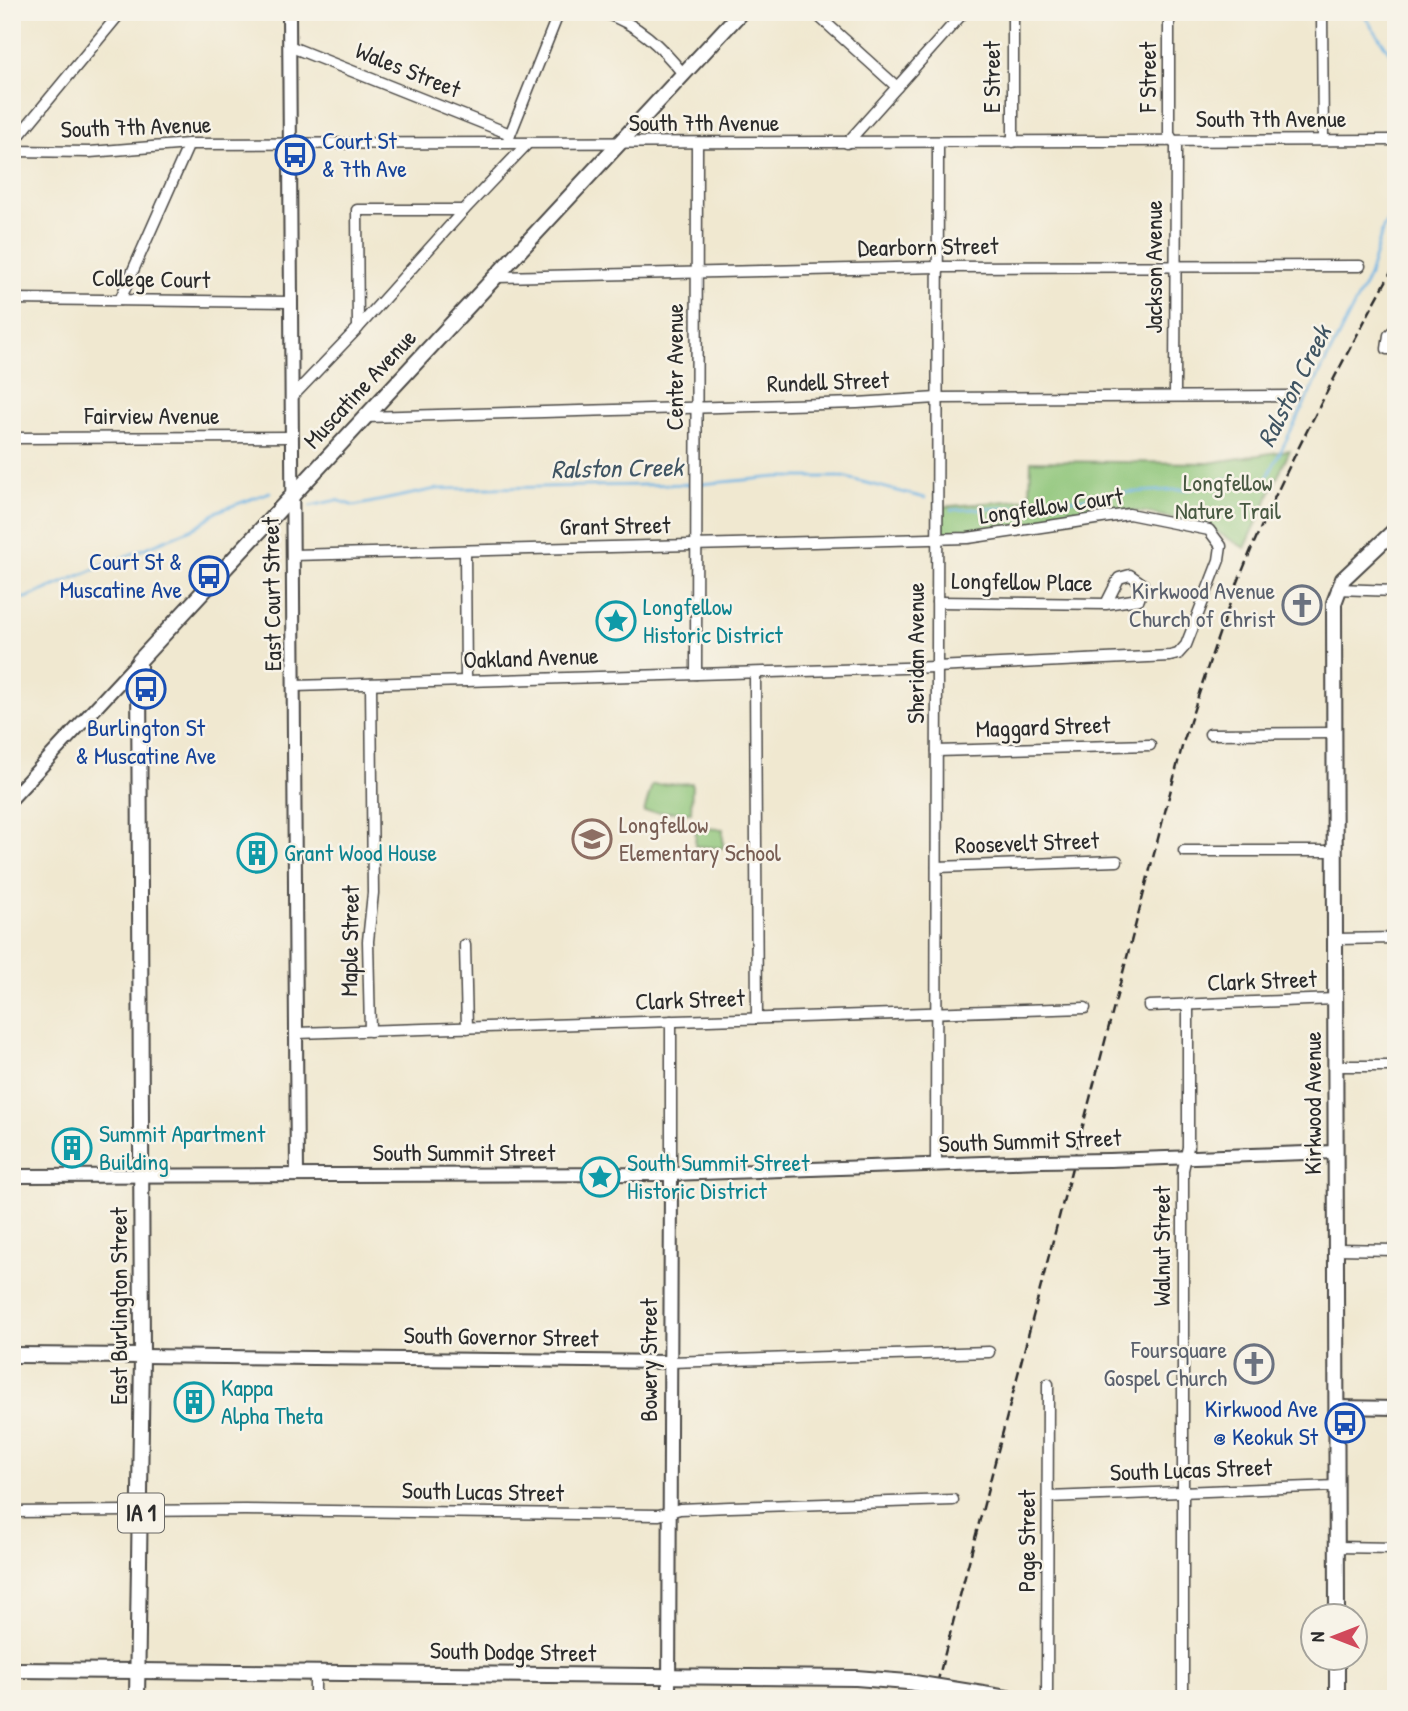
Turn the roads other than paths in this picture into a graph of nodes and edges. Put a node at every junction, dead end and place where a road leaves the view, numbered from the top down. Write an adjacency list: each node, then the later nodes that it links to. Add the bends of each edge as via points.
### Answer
1 (289, 12): 11 (street, East Court Street)
2 (559, 12): 14 (street)
3 (602, 12): 12 (street, via 631,22 654,40)
4 (741, 12): 12 (main road, Muscatine Avenue)
5 (814, 12): 13 (street)
6 (964, 12): 13 (street)
7 (1013, 12): 19 (street, E Street)
8 (1169, 12): 17 (street, F Street, via 1169,134)
9 (1322, 12): 15 (street)
10 (116, 14): 21 (street)
11 (289, 46): 14 (street, Wales Street); 23 (street, East Court Street)
12 (684, 75): 25 (main road, Muscatine Avenue)
13 (897, 87): 20 (street)
14 (508, 139): 23 (street, South 7th Avenue); 24 (street, South 7th Avenue)
15 (1323, 140): 16 (street, South 7th Avenue); 17 (street, South 7th Avenue)
16 (1396, 140)
17 (1173, 141): 19 (street, South 7th Avenue); 31 (street, Jackson Avenue)
18 (938, 142): 19 (street, South 7th Avenue); 20 (street, South 7th Avenue); 30 (street, Sheridan Avenue)
19 (1013, 142)
20 (847, 143): 26 (street, South 7th Avenue)
21 (12, 144)
22 (189, 144): 23 (street, South 7th Avenue); 27 (street, South 7th Avenue); 35 (street)
23 (289, 144): 36 (street, East Court Street)
24 (527, 144): 25 (street, South 7th Avenue); 28 (street)
25 (621, 144): 26 (street, South 7th Avenue); 33 (main road, Muscatine Avenue)
26 (697, 144): 32 (street, Center Avenue)
27 (12, 151)
28 (464, 210): 37 (street); 37 (street, via 357,209)
29 (1360, 266): 31 (street, Dearborn Street)
30 (937, 267): 31 (street, Dearborn Street); 32 (street, Dearborn Street); 43 (street, Sheridan Avenue)
31 (1175, 268): 40 (street, Jackson Avenue)
32 (696, 273): 33 (street, Dearborn Street); 44 (street, Center Avenue)
33 (496, 276): 45 (main road, Muscatine Avenue)
34 (12, 299): 35 (street, College Court)
35 (120, 300): 36 (street, College Court)
36 (290, 302): 42 (street, East Court Street)
37 (358, 328): 42 (street)
38 (1396, 328): 39 (street, via 1389,335 1387,349)
39 (1396, 349)
40 (1175, 395): 41 (street, Rundell Street); 43 (street, Rundell Street)
41 (1292, 396)
42 (290, 398): 46 (street, East Court Street)
43 (937, 398): 44 (street, Rundell Street); 50 (street, Sheridan Avenue)
44 (695, 407): 45 (street, Rundell Street); 51 (street, Center Avenue)
45 (366, 417): 48 (main road, Muscatine Avenue)
46 (291, 437): 47 (street, Fairview Avenue); 48 (street, East Court Street)
47 (12, 438)
48 (292, 496): 53 (street, East Court Street); 58 (main road, Muscatine Avenue)
49 (1396, 529): 54 (main road)
50 (937, 539): 51 (street, Grant Street); 56 (street, Sheridan Avenue); 59 (street, Longfellow Court, via 1129,514 1209,530 1219,540 1221,553 1186,645 1178,654)
51 (696, 545): 52 (street, Grant Street); 61 (street, Center Avenue)
52 (465, 551): 53 (street, Grant Street); 62 (street)
53 (293, 555): 64 (street, East Court Street)
54 (1337, 589): 55 (street); 65 (main road, Kirkwood Avenue)
55 (1396, 591)
56 (937, 602): 57 (street, Longfellow Place); 59 (street, Sheridan Avenue)
57 (1106, 604)
58 (139, 662): 69 (street, Muscatine Avenue); 93 (main road, East Burlington Street)
59 (936, 667): 60 (street, Oakland Avenue); 68 (street, Sheridan Avenue)
60 (755, 673): 61 (street, Oakland Avenue); 82 (street)
61 (696, 674): 62 (street, Oakland Avenue)
62 (466, 681): 63 (street, Oakland Avenue)
63 (372, 684): 64 (street, Oakland Avenue); 85 (street, Maple Street)
64 (295, 686): 86 (street, East Court Street)
65 (1335, 733): 66 (street); 70 (main road, Kirkwood Avenue)
66 (1210, 734)
67 (1150, 745): 68 (street, Maggard Street)
68 (937, 751): 73 (street, Sheridan Avenue)
69 (12, 797)
70 (1335, 851): 71 (street); 75 (main road, Kirkwood Avenue)
71 (1184, 852)
72 (1117, 861): 73 (street, Roosevelt Street)
73 (937, 867): 81 (street, Sheridan Avenue)
74 (1396, 938): 75 (street)
75 (1336, 939): 77 (main road, Kirkwood Avenue)
76 (465, 945): 84 (street)
77 (1336, 999): 78 (street, Clark Street); 87 (main road, Kirkwood Avenue)
78 (1188, 1004): 79 (street, Clark Street); 90 (street, Walnut Street)
79 (1149, 1006)
80 (1085, 1008): 81 (street, Clark Street)
81 (936, 1013): 82 (street, Clark Street); 91 (street, Sheridan Avenue)
82 (757, 1018): 83 (street, Clark Street)
83 (671, 1021): 84 (street, Clark Street); 92 (street, Bowery Street)
84 (467, 1028): 85 (street, Clark Street)
85 (370, 1031): 86 (street, Clark Street)
86 (297, 1033): 94 (street, East Court Street)
87 (1336, 1066): 88 (street); 89 (main road, Kirkwood Avenue)
88 (1396, 1066)
89 (1336, 1153): 90 (street, South Summit Street); 96 (main road, Kirkwood Avenue)
90 (1186, 1157): 91 (street, South Summit Street, bridge); 106 (street, Walnut Street)
91 (936, 1164): 92 (street, South Summit Street)
92 (671, 1174): 94 (street, South Summit Street); 101 (street, Bowery Street)
93 (141, 1175): 94 (street, South Summit Street); 95 (street, South Summit Street); 100 (main road, East Burlington Street)
94 (297, 1175)
95 (12, 1177)
96 (1336, 1248): 97 (street); 103 (main road, Kirkwood Avenue)
97 (1396, 1250)
98 (989, 1352): 101 (street, South Governor Street)
99 (12, 1355): 100 (main road, South Governor Street)
100 (142, 1356): 101 (street, South Governor Street); 109 (main road, East Burlington Street / IA 1)
101 (670, 1362): 111 (street, Bowery Street)
102 (1048, 1384): 107 (street, Page Street)
103 (1337, 1407): 104 (street); 105 (main road, Kirkwood Avenue)
104 (1396, 1408)
105 (1337, 1486): 106 (street, South Lucas Street); 112 (main road, Kirkwood Avenue)
106 (1183, 1492): 107 (street, South Lucas Street); 125 (street, Walnut Street)
107 (1048, 1497): 124 (street, Page Street)
108 (953, 1500): 111 (street, South Lucas Street)
109 (141, 1510): 110 (street, South Lucas Street); 111 (street, South Lucas Street); 116 (main road, East Burlington Street / IA 1)
110 (12, 1512)
111 (670, 1512): 119 (street, Bowery Street)
112 (1337, 1547): 113 (street); 114 (main road, Kirkwood Avenue)
113 (1396, 1548)
114 (1337, 1602)
115 (12, 1670): 116 (main road, South Dodge Street)
116 (137, 1671): 117 (main road, South Dodge Street); 120 (main road, East Burlington Street / IA 1)
117 (315, 1672): 119 (main road, South Dodge Street); 121 (street)
118 (1337, 1672): 126 (main road)
119 (669, 1676): 122 (street, Bowery Street); 123 (main road, South Dodge Street, bridge, via 856,1678)
120 (137, 1699)
121 (314, 1699)
122 (669, 1699)
123 (1013, 1699)
124 (1047, 1699)
125 (1183, 1699)
126 (1337, 1699)

